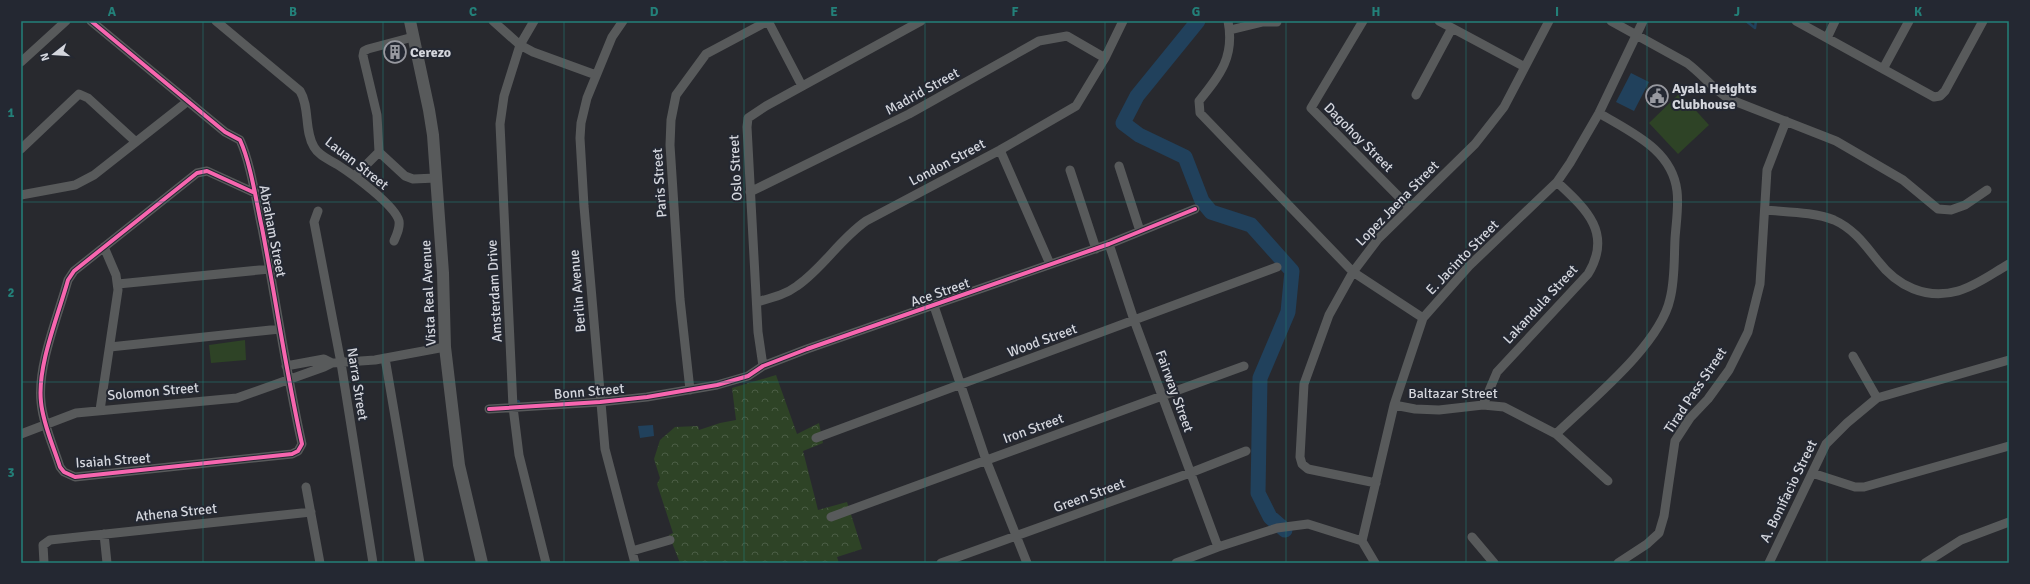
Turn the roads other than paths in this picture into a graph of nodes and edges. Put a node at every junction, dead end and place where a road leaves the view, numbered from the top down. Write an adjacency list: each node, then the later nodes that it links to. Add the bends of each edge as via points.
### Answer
1 (66, 21): 28 (street)
2 (91, 21): 34 (street, Abraham Street)
3 (216, 21): 43 (street, Lauan Street, via 300,91 314,147 320,154)
4 (410, 21): 24 (street, Vista Real Avenue)
5 (493, 21): 26 (street)
6 (534, 21): 26 (street, Amsterdam Drive)
7 (623, 21): 31 (street, Berlin Avenue, via 612,37)
8 (768, 21): 32 (street); 81 (street, Paris Street, via 706,54 676,95 670,145 680,299)
9 (921, 21): 32 (street, Oslo Street)
10 (1123, 21): 27 (street, London Street)
11 (1363, 21): 50 (street, Dagohoy Street, via 1311,108)
12 (1439, 21): 22 (street)
13 (1549, 21): 29 (street, Lopez Jaena Street)
14 (1611, 21): 23 (street)
15 (1643, 21): 23 (street, E. Jacinto Street)
16 (1796, 21): 25 (street)
17 (1836, 21): 25 (street)
18 (1909, 21): 30 (street)
19 (1983, 21): 30 (street, via 1940,96 1934,97)
20 (1276, 22): 21 (street)
21 (1229, 25): 63 (street, via 1227,60 1220,74 1199,101 1200,113)
22 (1452, 28): 29 (street); 33 (street)
23 (1635, 34): 35 (street, E. Jacinto Street); 36 (street, via 1687,63 1713,89 1729,100)
24 (413, 37): 40 (street, via 364,51 377,114); 44 (street, Vista Real Avenue, via 429,110)
25 (1826, 38): 30 (street)
26 (520, 45): 31 (street); 87 (street, Amsterdam Drive, via 504,96 500,124)
27 (1105, 58): 39 (street, London Street, via 1076,106); 47 (street, Madrid Street, via 1067,36 1039,41 909,114)
28 (21, 62)
29 (1525, 67): 50 (street, Lopez Jaena Street, via 1504,108 1475,144)
30 (1883, 69)
31 (596, 75): 84 (street, Berlin Avenue, via 587,98 580,138)
32 (802, 86): 47 (street, Oslo Street, via 748,118)
33 (1416, 95)
34 (188, 101): 37 (street); 48 (street, Abraham Street, via 225,132 240,140)
35 (1599, 113): 45 (street, E. Jacinto Street); 92 (street, via 1651,145 1669,166 1677,192 1674,272 1670,300 1656,331 1636,357)
36 (1786, 121): 46 (street, via 1836,141 1902,180 1938,209 1951,210); 52 (street, Tirad Pass Street, via 1767,170)
37 (136, 142): 38 (street, via 88,98 79,94); 49 (street, via 94,175 74,185)
38 (21, 149)
39 (1000, 150): 59 (street); 65 (street, London Street, via 866,221 850,232 796,287 779,296)
40 (379, 152): 43 (street); 44 (street, via 404,176 413,179)
41 (1119, 166): 54 (street)
42 (1070, 170): 58 (street)
43 (355, 176): 55 (street, Lauan Street, via 399,220 399,229)
44 (436, 178): 71 (street, Vista Real Avenue)
45 (1557, 182): 67 (street, E. Jacinto Street, via 1469,266); 86 (street, Lakandula Street, via 1582,205 1590,218 1599,249 1588,274 1497,372)
46 (1987, 190)
47 (750, 192): 65 (street, Oslo Street)
48 (254, 193): 57 (street, Isaiah Street, via 206,171 197,173); 62 (street, Abraham Street)
49 (21, 194)
50 (1409, 208): 63 (street, Lopez Jaena Street, via 1378,239)
51 (1195, 209): 54 (street, Ace Street)
52 (1765, 210): 60 (street, via 1834,220 1863,240 1892,277 1904,286 1920,292 1958,291); 126 (street, Tirad Pass Street, via 1760,284 1748,332 1729,370 1675,441 1664,516 1659,532 1647,544)
53 (318, 211): 75 (street, Narra Street, via 314,222)
54 (1140, 231): 56 (street, Ace Street)
55 (394, 241)
56 (1109, 244): 58 (street, Ace Street); 68 (street, Fairway Street)
57 (104, 247): 64 (street); 90 (street, Isaiah Street, via 74,271 68,280 41,375 41,402)
58 (1096, 249): 59 (street, Ace Street)
59 (1050, 264): 66 (street, Ace Street)
60 (2009, 264)
61 (1277, 267): 68 (street, Wood Street)
62 (270, 269): 64 (street); 69 (street, Abraham Street)
63 (1353, 272): 67 (street); 101 (street, Lopez Jaena Street, via 1329,315 1304,384 1300,457 1302,464 1308,469)
64 (118, 284): 70 (street, via 117,309)
65 (757, 302): 77 (street, Oslo Street)
66 (934, 306): 77 (street, Ace Street); 80 (street)
67 (1424, 318): 85 (street, E. Jacinto Street)
68 (1134, 320): 80 (street, Wood Street); 82 (street, Fairway Street)
69 (280, 329): 70 (street); 76 (street, Abraham Street)
70 (110, 347): 89 (street)
71 (445, 347): 73 (street); 118 (street, Vista Real Avenue, via 459,465)
72 (1853, 356): 83 (street)
73 (385, 358): 75 (street); 117 (street)
74 (2009, 360): 83 (street, A. Bonifacio Street)
75 (336, 363): 76 (street, via 324,359); 79 (street, Solomon Street); 116 (street, Narra Street)
76 (286, 366): 79 (street, Abraham Street)
77 (763, 366): 81 (street, Ace Street, via 748,376)
78 (1244, 366): 82 (street, Iron Street)
79 (288, 380): 89 (street, Solomon Street, via 237,398); 94 (street, Abraham Street)
80 (960, 385): 93 (street, Wood Street); 97 (street)
81 (690, 390): 84 (street, Bonn Street)
82 (1162, 396): 97 (street, Iron Street); 99 (street, Fairway Street)
83 (1877, 398): 98 (street, A. Bonifacio Street, via 1846,423 1826,444)
84 (600, 402): 87 (street, Bonn Street); 112 (street, Berlin Avenue, via 605,449)
85 (1394, 405): 86 (street, Baltazar Street, via 1439,410); 101 (street, E. Jacinto Street)
86 (1483, 405): 92 (street, Baltazar Street, via 1504,407)
87 (513, 407): 88 (street, Bonn Street); 119 (street, Amsterdam Drive, via 519,455)
88 (489, 409)
89 (100, 410): 90 (street, Solomon Street, via 76,413)
90 (45, 425): 91 (street, Solomon Street); 94 (street, Isaiah Street, via 60,467 64,472 75,476 292,454 298,451)
91 (21, 434)
92 (1556, 434): 100 (street, Baltazar Street)
93 (816, 438)
94 (302, 444)
95 (2009, 446): 98 (street, via 1864,487 1854,487)
96 (1246, 451): 99 (street, Green Street)
97 (986, 460): 104 (street, Iron Street); 107 (street)
98 (1812, 473): 127 (street, A. Bonifacio Street)
99 (1190, 474): 107 (street, Green Street); 111 (street, Fairway Street)
100 (1608, 482)
101 (1376, 483): 110 (street, E. Jacinto Street)
102 (306, 488): 103 (street)
103 (311, 512): 106 (street, Athena Street); 115 (street)
104 (831, 517)
105 (2009, 522): 128 (street, via 1961,540)
106 (104, 534): 113 (street, Athena Street, via 45,542); 114 (street)
107 (1017, 536): 121 (street, Green Street); 122 (street)
108 (1472, 537): 125 (street)
109 (670, 540): 112 (street)
110 (1362, 541): 111 (street, via 1308,524 1277,528); 124 (street)
111 (1218, 547): 123 (street)
112 (632, 551): 120 (street, Berlin Avenue)
113 (44, 563)
114 (107, 563)
115 (320, 563)
116 (373, 563)
117 (420, 563)
118 (482, 563)
119 (546, 563)
120 (635, 563)
121 (941, 563)
122 (1027, 563)
123 (1176, 563)
124 (1375, 563)
125 (1494, 563)
126 (1618, 563)
127 (1769, 563)
128 (1925, 563)

